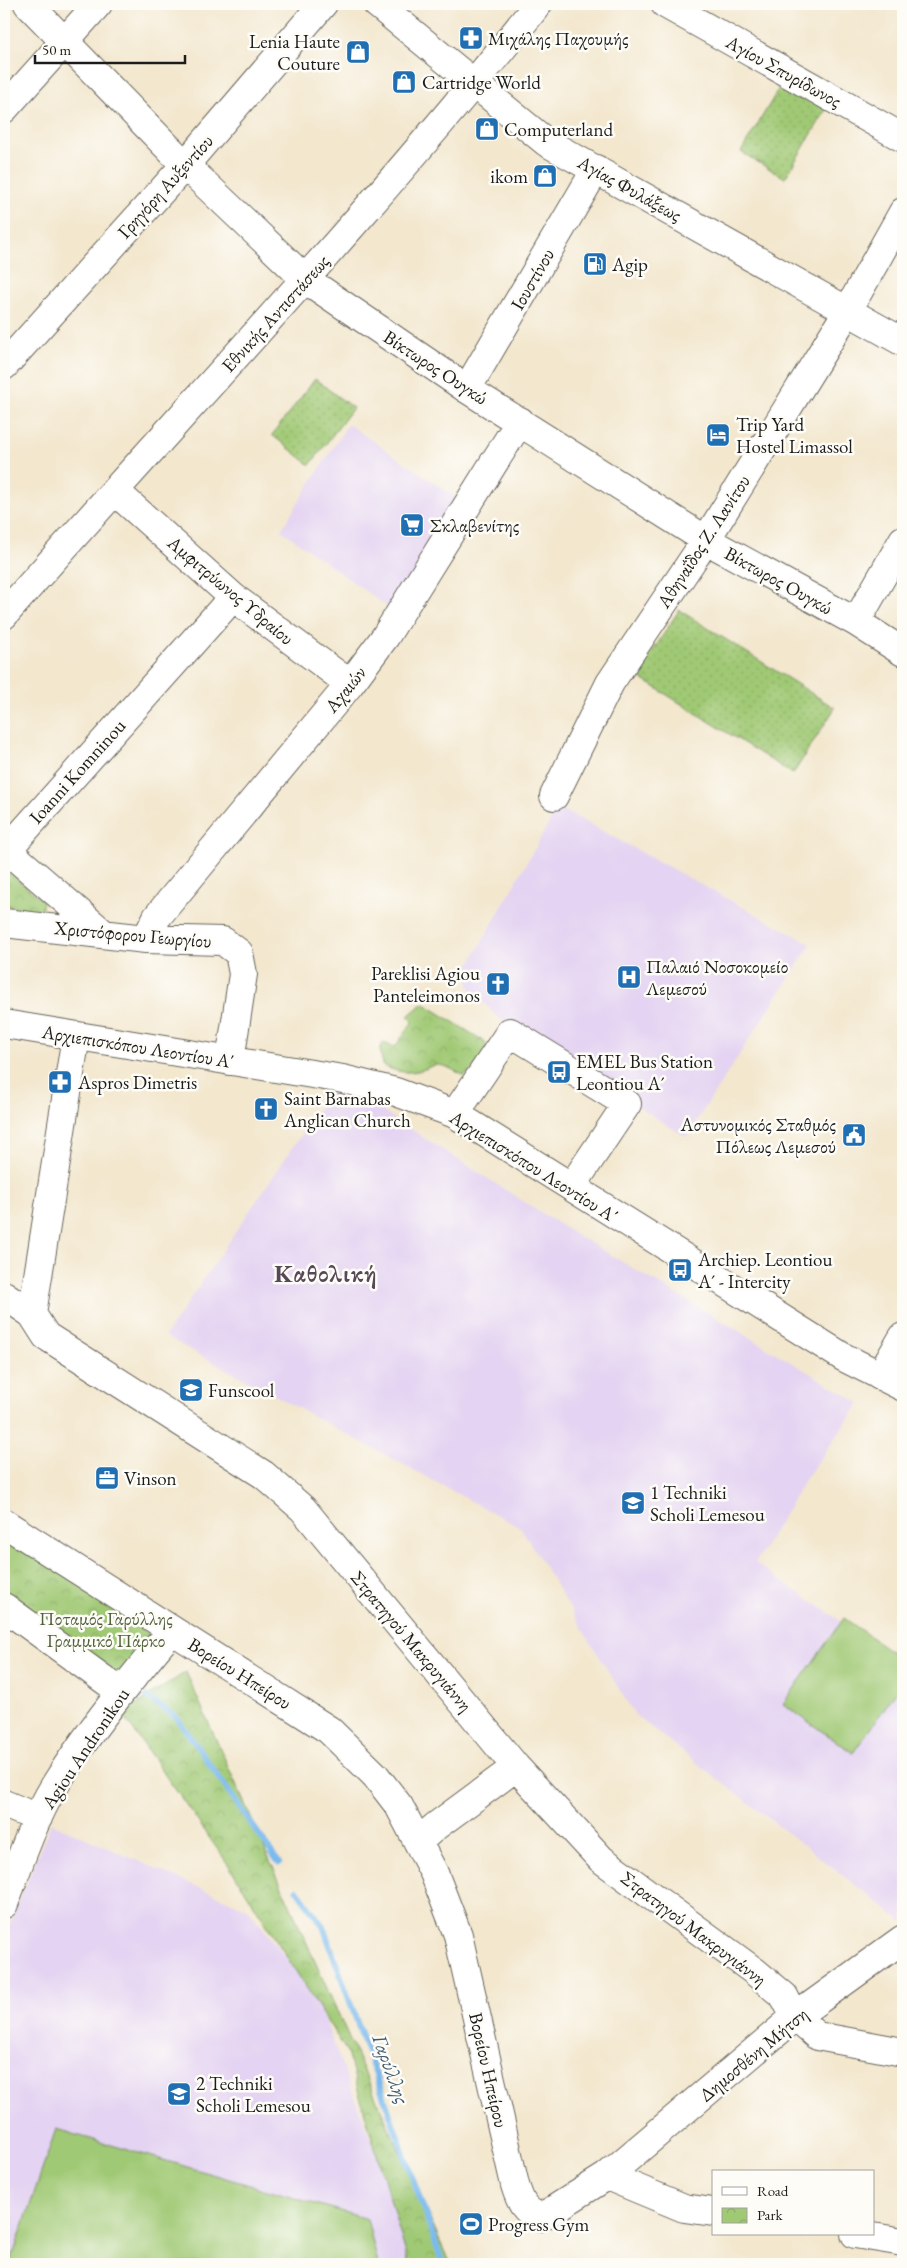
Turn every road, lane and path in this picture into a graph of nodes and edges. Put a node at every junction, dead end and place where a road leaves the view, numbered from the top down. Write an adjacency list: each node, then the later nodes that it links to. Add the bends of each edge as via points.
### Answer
1 (28, 4): 7 (street, Βίκτωρος Ουγκώ)
2 (98, 4): 7 (street)
3 (323, 4): 11 (street, Γρηγόρη Αυξεντίου)
4 (377, 4): 8 (street, Αγίας Φυλάξεως)
5 (538, 4): 8 (street, Εθνικής Αντιστάσεως)
6 (665, 4): 10 (street, Αγίου Σπυρίδωνος)
7 (66, 42): 9 (street); 11 (street, Βίκτωρος Ουγκώ)
8 (475, 83): 12 (street, Αγίας Φυλάξεως, via 546,142); 14 (street, Εθνικής Αντιστάσεως)
9 (4, 109)
10 (903, 138)
11 (185, 165): 14 (street, Βίκτωρος Ουγκώ); 17 (street, Γρηγόρη Αυξεντίου)
12 (596, 169): 15 (street, Αγίας Φυλάξεως); 18 (street, Ιουστίνου)
13 (903, 212): 15 (street, Αθηναΐδος Ζ. Λανίτου)
14 (305, 280): 18 (street, Βίκτωρος Ουγκώ); 20 (street, Εθνικής Αντιστάσεως)
15 (847, 312): 16 (street, Αγίας Φυλάξεως); 21 (street, Αθηναΐδος Ζ. Λανίτου)
16 (903, 342)
17 (4, 366)
18 (467, 389): 19 (street, Βίκτωρος Ουγκώ)
19 (520, 421): 21 (street, Βίκτωρος Ουγκώ); 27 (street, Αχαιών, via 391,629)
20 (116, 492): 23 (street, Αμφιτρύωνος Υδραίου); 24 (street, Εθνικής Αντιστάσεως)
21 (706, 540): 25 (street, Βίκτωρος Ουγκώ); 28 (street, Αθηναΐδος Ζ. Λανίτου, via 610,683)
22 (903, 540): 25 (street)
23 (233, 597): 27 (street, Αμφιτρύωνος Υδραίου); 30 (street, Ioanni Komninou, via 7,850)
24 (8, 602)
25 (856, 622): 26 (street, Βίκτωρος Ουγκώ)
26 (903, 652)
27 (350, 684): 31 (street, Αχαιών, via 157,917)
28 (554, 796)
29 (4, 923): 30 (street, Χριστόφορου Γεωργίου)
30 (104, 934): 31 (street, Χριστόφορου Γεωργίου)
31 (146, 939): 34 (street, Χριστόφορου Γεωργίου, via 223,942 239,952 243,974)
32 (4, 1024): 33 (street, Αρχιεπισκόπου Λεοντίου Α΄)
33 (76, 1036): 34 (street, Αρχιεπισκόπου Λεοντίου Α΄); 38 (street)
34 (230, 1061): 35 (street, Αρχιεπισκόπου Λεοντίου Α΄, via 343,1079 396,1092)
35 (455, 1114): 36 (street, Αρχιεπισκόπου Λεοντίου Α΄); 36 (street, via 510,1032 565,1065 627,1104)
36 (572, 1186): 40 (street, Αρχιεπισκόπου Λεοντίου Α΄, via 843,1357)
37 (4, 1295): 38 (street, Στρατηγού Μακρυγιάννη)
38 (32, 1314): 45 (street, Στρατηγού Μακρυγιάννη, via 46,1336 284,1491)
39 (903, 1337): 40 (street)
40 (892, 1382)
41 (4, 1523): 43 (street, Βορείου Ηπείρου)
42 (4, 1607): 44 (street)
43 (172, 1630): 44 (street, Agiou Andronikou); 48 (street, Βορείου Ηπείρου, via 329,1730 375,1775 400,1806)
44 (121, 1692): 47 (street, Agiou Andronikou, via 55,1785)
45 (516, 1767): 48 (street); 51 (street, Στρατηγού Μακρυγιάννη, via 601,1859 754,1971 784,1996)
46 (4, 1804): 47 (street)
47 (38, 1818): 49 (street, Agiou Andronikou)
48 (418, 1841): 53 (street, Βορείου Ηπείρου, via 458,1935 515,2185 524,2208 541,2217)
49 (4, 1904)
50 (903, 1939): 51 (street, Δημοσθένη Μήτση)
51 (795, 2017): 52 (street, via 817,2036); 53 (street, Δημοσθένη Μήτση)
52 (903, 2052)
53 (607, 2176): 54 (street, via 684,2208)
54 (712, 2212)
55 (867, 2236): 56 (street)
56 (903, 2242)

